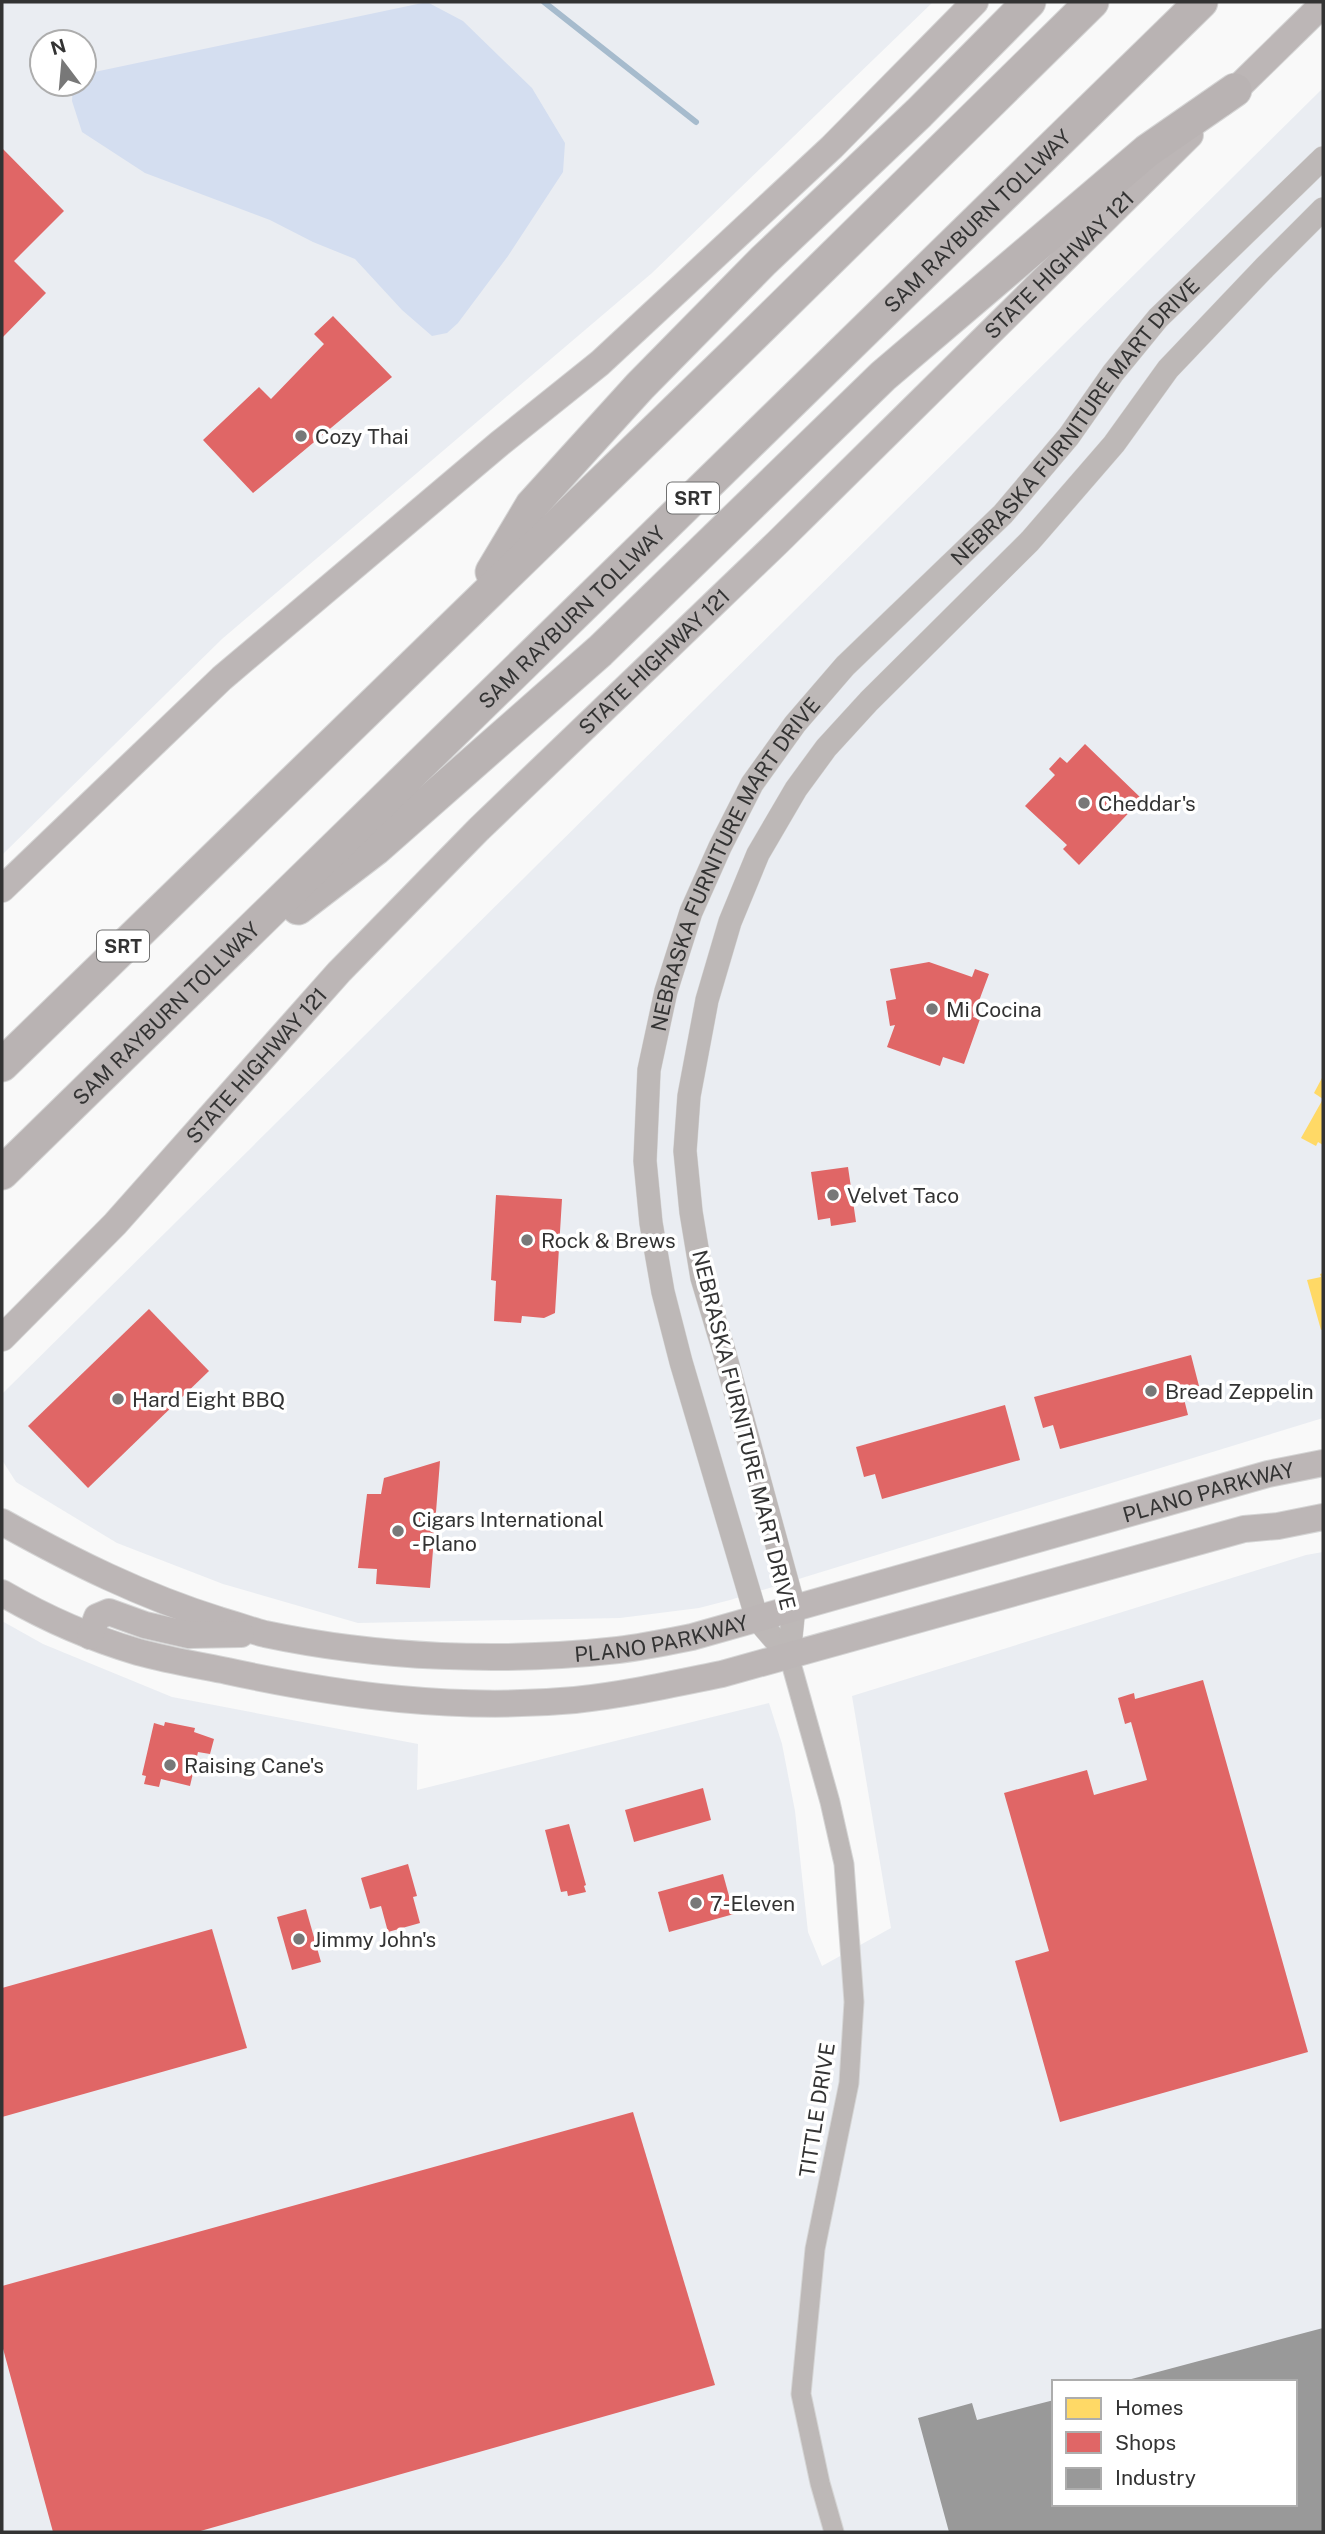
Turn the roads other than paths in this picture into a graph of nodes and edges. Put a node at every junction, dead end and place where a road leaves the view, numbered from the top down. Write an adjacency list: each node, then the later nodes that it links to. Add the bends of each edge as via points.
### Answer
1 (975, 2): 10 (main road, via 832,147 600,363 222,678)
2 (1029, 2): 9 (highway, via 640,386 533,505)
3 (1092, 2): 9 (highway, SRT)
4 (1201, 2): 11 (highway, SAM RAYBURN TOLLWAY / SRT)
5 (1323, 4): 6 (main road, STATE HIGHWAY 121)
6 (1235, 90): 11 (highway, via 1147,151 883,376 600,651 375,849); 14 (main road, STATE HIGHWAY 121, via 778,542 478,829 339,972 115,1224)
7 (1323, 158): 20 (street, NEBRASKA FURNITURE MART DRIVE, via 1158,318 1003,514 845,666 795,724 752,784 691,912 666,991 649,1070 645,1161 663,1292)
8 (1323, 209): 19 (street, NEBRASKA FURNITURE MART DRIVE, via 1168,369 1114,444 1030,541 826,748 758,854 730,922 707,1000 689,1096 686,1164 702,1278)
9 (468, 611): 12 (highway, SRT)
10 (2, 889)
11 (184, 994): 13 (highway, SAM RAYBURN TOLLWAY / SRT)
12 (2, 1065)
13 (2, 1173)
14 (2, 1338)
15 (1323, 1463): 19 (main road, PLANO PARKWAY, via 1268,1474)
16 (1323, 1517): 23 (main road, PLANO PARKWAY, via 1244,1529)
17 (2, 1522): 21 (main road, PLANO PARKWAY, via 130,1589)
18 (2, 1593): 22 (main road, PLANO PARKWAY)
19 (794, 1607): 20 (main road, PLANO PARKWAY); 23 (street, NEBRASKA FURNITURE MART DRIVE)
20 (757, 1619): 21 (main road, PLANO PARKWAY, via 620,1650 546,1656 397,1653); 23 (street, NEBRASKA FURNITURE MART DRIVE)
21 (263, 1633): 22 (main road, via 189,1634 109,1612 97,1617)
22 (90, 1636): 23 (main road, PLANO PARKWAY, via 139,1652 280,1683 440,1703 575,1700 649,1689)
23 (789, 1656): 24 (street, TITTLE DRIVE, via 844,1864 854,2002 849,2083 815,2249 801,2394)
24 (834, 2532)

